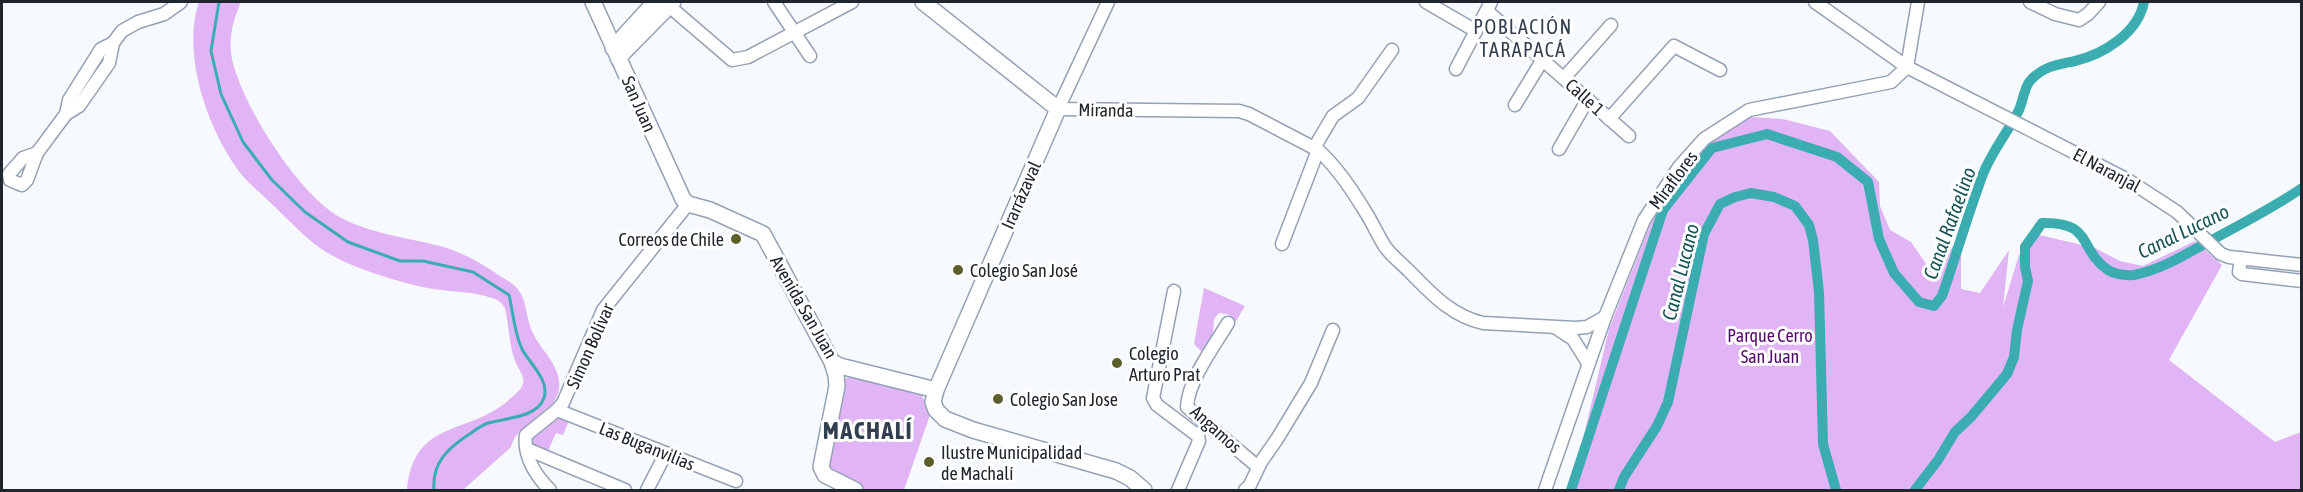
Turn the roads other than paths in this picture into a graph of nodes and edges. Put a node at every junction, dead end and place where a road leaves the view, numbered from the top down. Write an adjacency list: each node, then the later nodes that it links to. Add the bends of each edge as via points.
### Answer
1 (181, 2): 32 (street, via 164,14 138,21 101,49 69,100 66,114)
2 (593, 2): 18 (main road, San Juan)
3 (774, 2): 16 (street)
4 (852, 2): 16 (street)
5 (923, 2): 27 (main road, Miranda)
6 (1108, 2): 27 (street, Irarrázaval)
7 (1426, 2): 15 (street)
8 (1815, 2): 21 (street, El Naranjal)
9 (1918, 2): 21 (street)
10 (2030, 2): 11 (street, via 2079,20)
11 (2099, 2)
12 (666, 3): 16 (street, via 732,60 748,57); 18 (main road)
13 (1489, 6): 15 (street); 20 (street, Calle 1)
14 (1611, 25): 24 (street)
15 (1476, 31): 22 (street)
16 (794, 33): 19 (street)
17 (1392, 50): 30 (street, via 1358,98 1333,116)
18 (615, 53): 33 (main road, San Juan, via 679,193)
19 (810, 56)
20 (1543, 59): 24 (street, Calle 1); 26 (street)
21 (1907, 67): 35 (street, El Naranjal, via 2128,180 2177,212 2221,254); 39 (street, Miraflores, via 1891,82 1749,110 1704,139 1679,167 1644,220)
22 (1456, 69)
23 (1720, 70): 28 (street, via 1674,46)
24 (1564, 78): 25 (street, Calle 1)
25 (1588, 99): 28 (street, Calle 1); 31 (street)
26 (1515, 105)
27 (1059, 109): 30 (street, Miranda, via 1239,111); 45 (main road, Irarrázaval)
28 (1609, 118): 29 (street, Calle 1)
29 (1629, 136)
30 (1316, 149): 34 (street); 41 (street, Miranda, via 1333,164 1386,249 1448,308 1468,320 1483,323)
31 (1559, 149)
32 (37, 153)
33 (688, 204): 43 (main road, Avenida San Juan, via 763,234); 46 (street, Simon Bolívar, via 603,310 567,397)
34 (1282, 244)
35 (2241, 258): 36 (street, El Naranjal); 37 (street, via 2242,274)
36 (2301, 265)
37 (2301, 281)
38 (1174, 291): 56 (street, via 1153,398 1198,436)
39 (1605, 317): 41 (street, Miranda, via 1587,327); 44 (street, Miraflores)
40 (1228, 323): 49 (street, Angamos, via 1187,397 1187,407)
41 (1551, 326): 44 (street, via 1573,339)
42 (1333, 330): 49 (street, via 1311,383)
43 (832, 362): 45 (main road, Avenida San Juan); 54 (main road, via 837,386 821,467 825,475)
44 (1588, 363): 58 (street, Miraflores)
45 (936, 390): 55 (main road, via 933,402 945,418 973,430 1116,471)
46 (557, 410): 47 (street, Simon Bolívar, via 526,435); 48 (street, Las Buganvilias)
47 (527, 449): 51 (street, via 538,477); 52 (street)
48 (666, 453): 50 (street, Las Buganvilias); 53 (street)
49 (1258, 467): 57 (street)
50 (736, 481)
51 (550, 490)
52 (625, 490)
53 (647, 490)
54 (855, 490)
55 (1144, 490)
56 (1178, 490)
57 (1245, 490)
58 (1545, 490)

